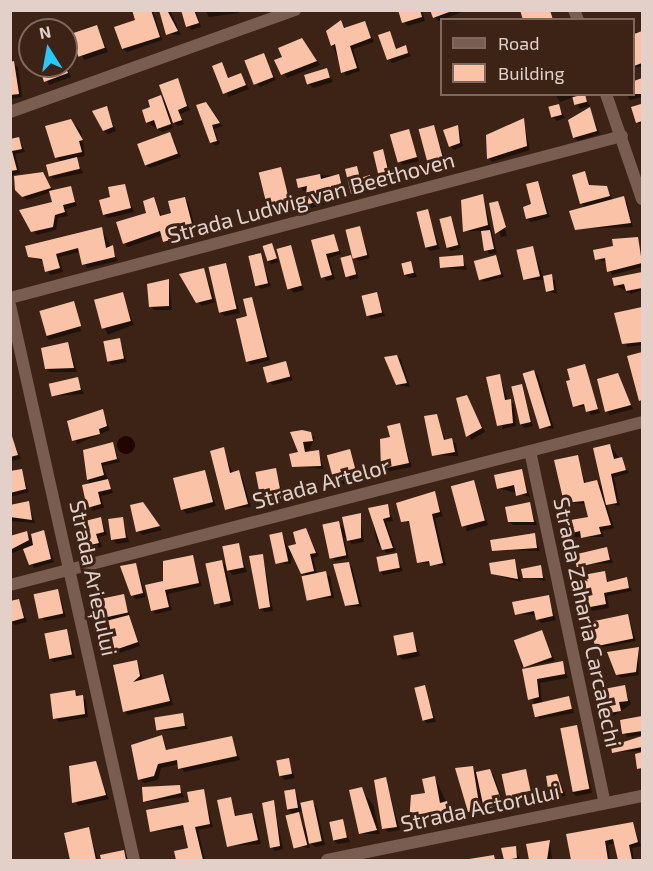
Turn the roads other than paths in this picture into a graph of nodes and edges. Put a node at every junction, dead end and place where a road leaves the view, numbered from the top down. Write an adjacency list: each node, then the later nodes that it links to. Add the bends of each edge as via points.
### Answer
1 (295, 10): 3 (street)
2 (607, 96): 4 (street)
3 (10, 112)
4 (622, 136): 5 (street); 6 (street, Strada Ludwig van Beethoven)
5 (642, 199)
6 (10, 298)
7 (10, 305): 10 (street, Strada Arieșului)
8 (642, 422): 9 (street, Strada Artelor)
9 (530, 451): 10 (street, Strada Artelor); 13 (street, Strada Zaharia Carcalechi)
10 (72, 570): 11 (street, Strada Artelor); 14 (street, Strada Arieșului)
11 (10, 585)
12 (642, 796): 13 (street, Strada Actorului)
13 (605, 803): 15 (street, Strada Actorului)
14 (134, 861)
15 (327, 861)

